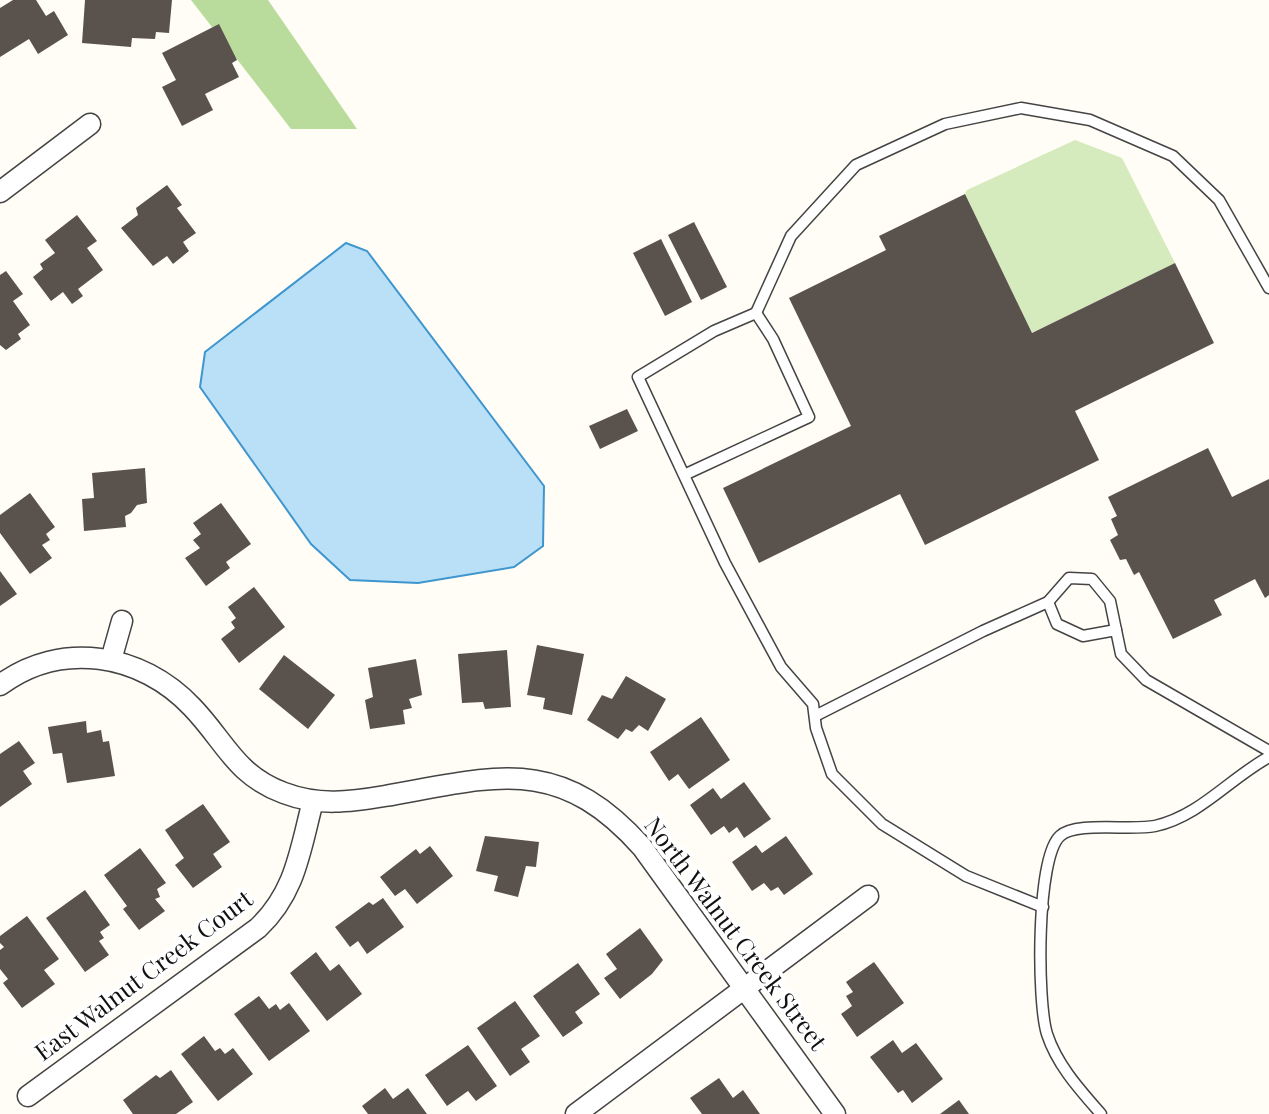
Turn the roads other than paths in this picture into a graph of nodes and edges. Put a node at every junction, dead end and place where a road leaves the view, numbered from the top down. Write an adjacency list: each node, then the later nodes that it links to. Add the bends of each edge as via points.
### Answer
1 (90, 124): 2 (street)
2 (0, 192)
3 (1269, 288): 4 (lane, via 1219,200 1173,156 1090,120 1021,108 945,124 856,165 791,236)
4 (756, 313): 5 (lane, via 714,331 638,377); 5 (lane, via 809,417)
5 (684, 475): 11 (lane, via 781,667 813,704)
6 (1048, 602): 8 (lane, via 1057,624 1083,636); 8 (lane, via 1069,578 1092,579 1110,601); 11 (lane)
7 (122, 621): 9 (street)
8 (1116, 630): 12 (lane, via 1121,654 1146,680)
9 (111, 660): 10 (street, North Walnut Creek Street, via 60,659); 13 (street, North Walnut Creek Street, via 176,691 231,758 255,778)
10 (0, 685)
11 (815, 716): 15 (lane, via 832,774 882,824 966,876)
12 (1269, 754): 15 (lane, via 1187,813 1157,826 1066,832 1052,848)
13 (313, 801): 16 (street, North Walnut Creek Street, via 349,802 511,777 575,793 622,825 642,847); 17 (street, East Walnut Creek Court, via 291,882 274,913)
14 (868, 896): 16 (street)
15 (1043, 907): 20 (lane, via 1040,997 1047,1033 1056,1056)
16 (745, 989): 18 (street); 19 (street, North Walnut Creek Street)
17 (28, 1096)
18 (576, 1114)
19 (835, 1114)
20 (1101, 1114)

